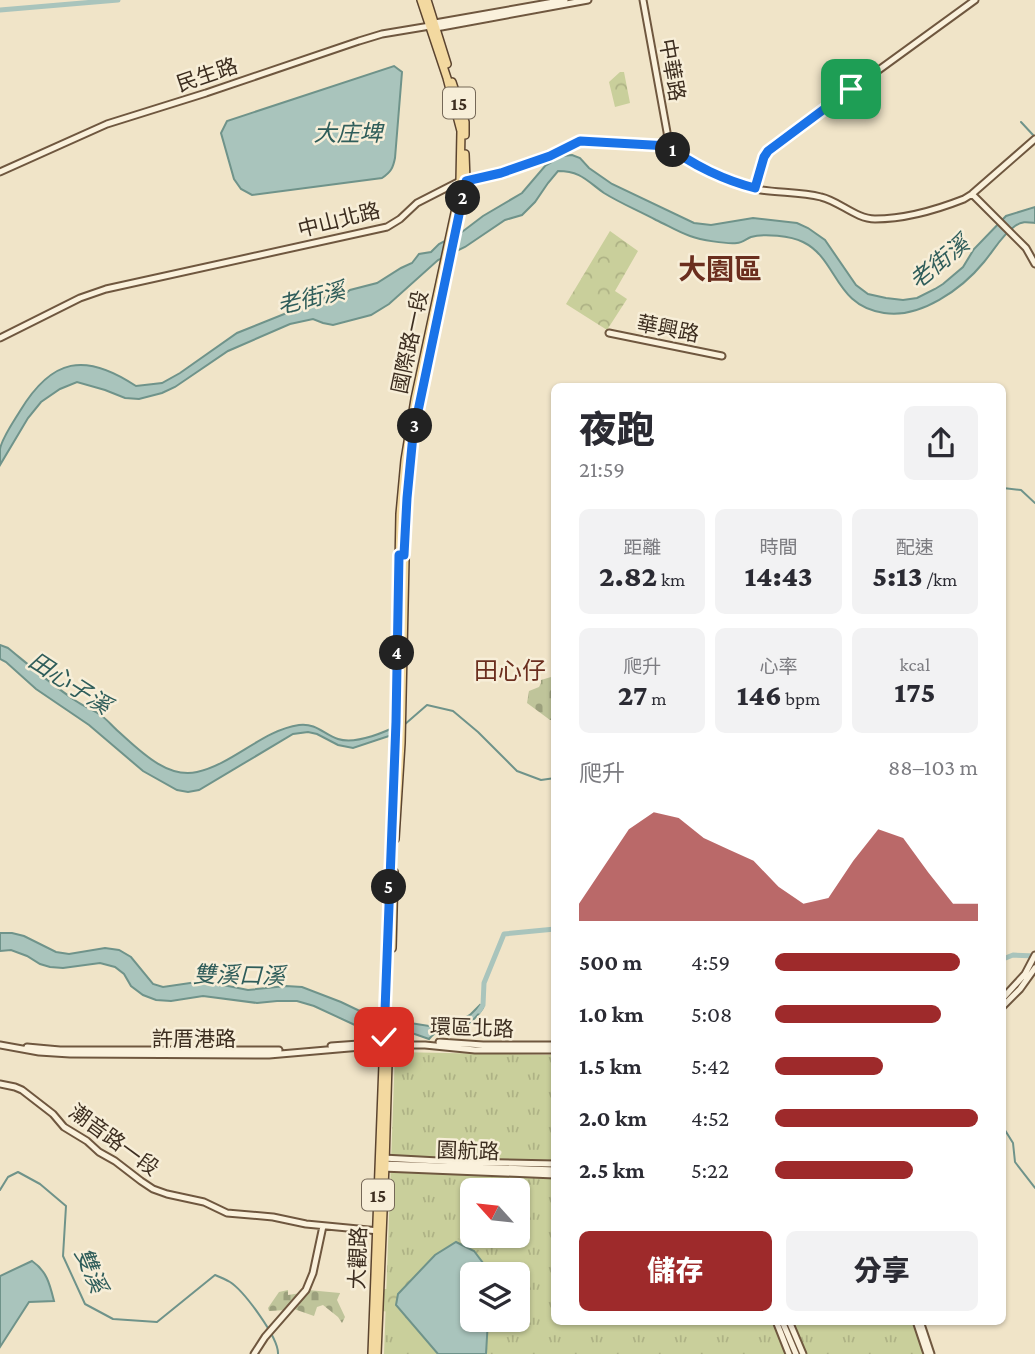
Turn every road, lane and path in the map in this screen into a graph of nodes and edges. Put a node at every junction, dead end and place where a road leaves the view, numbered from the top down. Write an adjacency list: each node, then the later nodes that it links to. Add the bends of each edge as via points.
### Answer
1 (421, 0): 7 (main road, 15)
2 (427, 0): 7 (main road, 15)
3 (565, 0): 7 (street, 民生路)
4 (588, 0): 7 (street, 民生路)
5 (643, 0): 9 (street, 中華路)
6 (975, 0): 12 (street, via 770,149)
7 (433, 25): 10 (street, 民生路, via 382,34 107,124); 11 (main road, 15, via 465,122)
8 (1035, 139): 13 (street, 中山北路)
9 (669, 146): 11 (street, 中山北路, via 580,141 501,173); 12 (street, 中山北路, via 709,170)
10 (0, 172)
11 (463, 181): 16 (street, 中山北路, via 417,203 387,228 106,289); 22 (main road, 國際路一段 / 15, via 415,399 400,514 399,721)
12 (755, 188): 13 (street, 中山北路, via 821,197 872,220 904,218)
13 (972, 194): 14 (street, via 1026,248)
14 (1035, 264)
15 (609, 333): 17 (street, 華興路)
16 (0, 338)
17 (722, 356)
18 (1034, 957): 20 (street, via 1026,974)
19 (1035, 968): 21 (street)
20 (1006, 995)
21 (1006, 1003)
22 (386, 1041): 23 (street, 許厝港路, via 269,1055 70,1054); 24 (street, 環區北路, via 475,1050); 26 (main road, 大觀路 / 15)
23 (0, 1043)
24 (551, 1047)
25 (0, 1084): 29 (street, 潮音路一段, via 22,1090 64,1127 153,1189 228,1213)
26 (382, 1163): 27 (street); 28 (street); 30 (main road, 大觀路 / 15)
27 (551, 1164)
28 (551, 1172)
29 (323, 1226): 30 (street, 潮音路一段); 35 (street, via 309,1283)
30 (379, 1231): 36 (main road, 大觀路 / 15)
31 (778, 1325): 37 (street)
32 (784, 1325): 38 (street)
33 (791, 1325): 39 (street)
34 (919, 1325): 40 (street)
35 (254, 1354)
36 (374, 1354)
37 (789, 1354)
38 (796, 1354)
39 (803, 1354)
40 (929, 1354)

